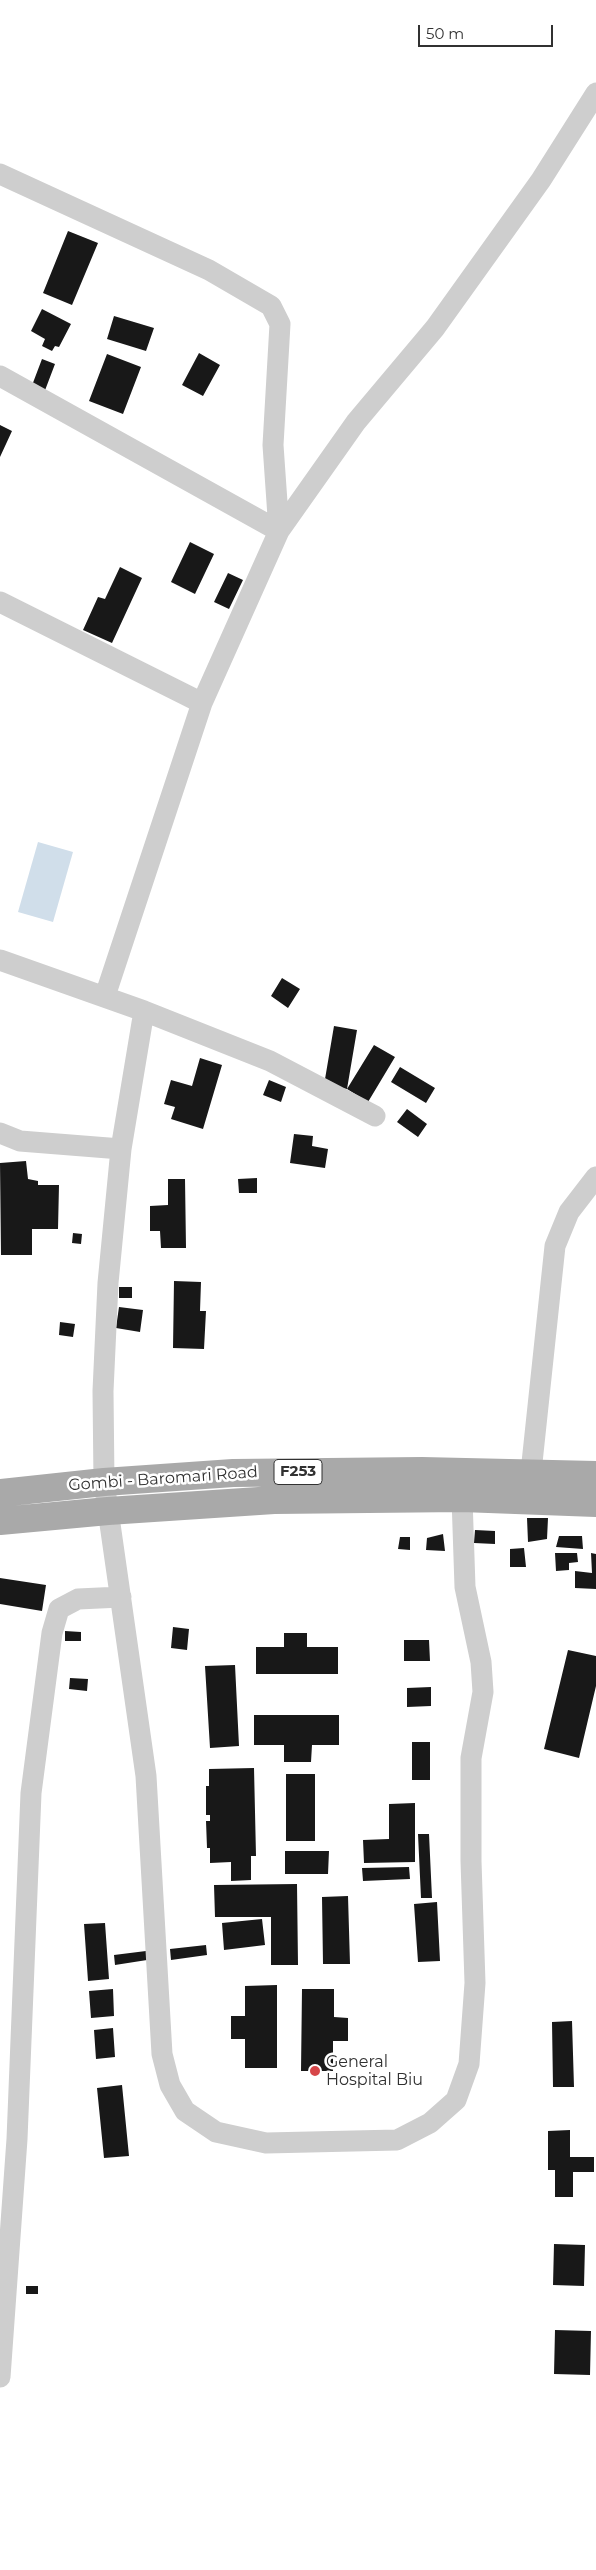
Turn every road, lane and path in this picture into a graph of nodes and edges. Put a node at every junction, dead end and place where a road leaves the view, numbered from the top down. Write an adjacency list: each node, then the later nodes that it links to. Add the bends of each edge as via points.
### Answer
1 (596, 93): 4 (street, via 541,180 435,328 356,422)
2 (0, 174): 4 (street, via 209,270 271,306 280,324 273,445)
3 (0, 376): 4 (street)
4 (279, 531): 6 (street)
5 (0, 602): 6 (street)
6 (202, 703): 8 (street)
7 (0, 960): 8 (street)
8 (105, 996): 9 (street)
9 (144, 1011): 10 (street, via 270,1061); 12 (street)
10 (375, 1116)
11 (0, 1133): 12 (street, via 20,1141)
12 (121, 1149): 16 (street, via 108,1282 103,1391)
13 (596, 1177): 14 (street, via 569,1212 554,1246)
14 (530, 1472): 15 (main road, Gombi - Baromari Road / F253); 16 (main road, Gombi - Baromari Road / F253, via 233,1473)
15 (596, 1475)
16 (104, 1482): 17 (main road, Gombi - Baromari Road / F253); 20 (street)
17 (0, 1493)
18 (462, 1498): 19 (main road, Gombi - Baromari Road / F253); 20 (main road, Gombi - Baromari Road / F253, via 274,1500); 22 (street, via 465,1587 481,1662 483,1692 471,1758 470,1861 475,1983 469,2064 456,2100 430,2124 397,2140 266,2143 216,2132 185,2112 170,2084 162,2054 146,1776)
19 (596, 1503)
20 (108, 1511): 21 (main road, Gombi - Baromari Road / F253); 22 (street)
21 (0, 1521)
22 (121, 1597): 23 (street, via 78,1599 59,1609 52,1633 31,1793)
23 (9, 2138): 24 (street)
24 (0, 2377)

